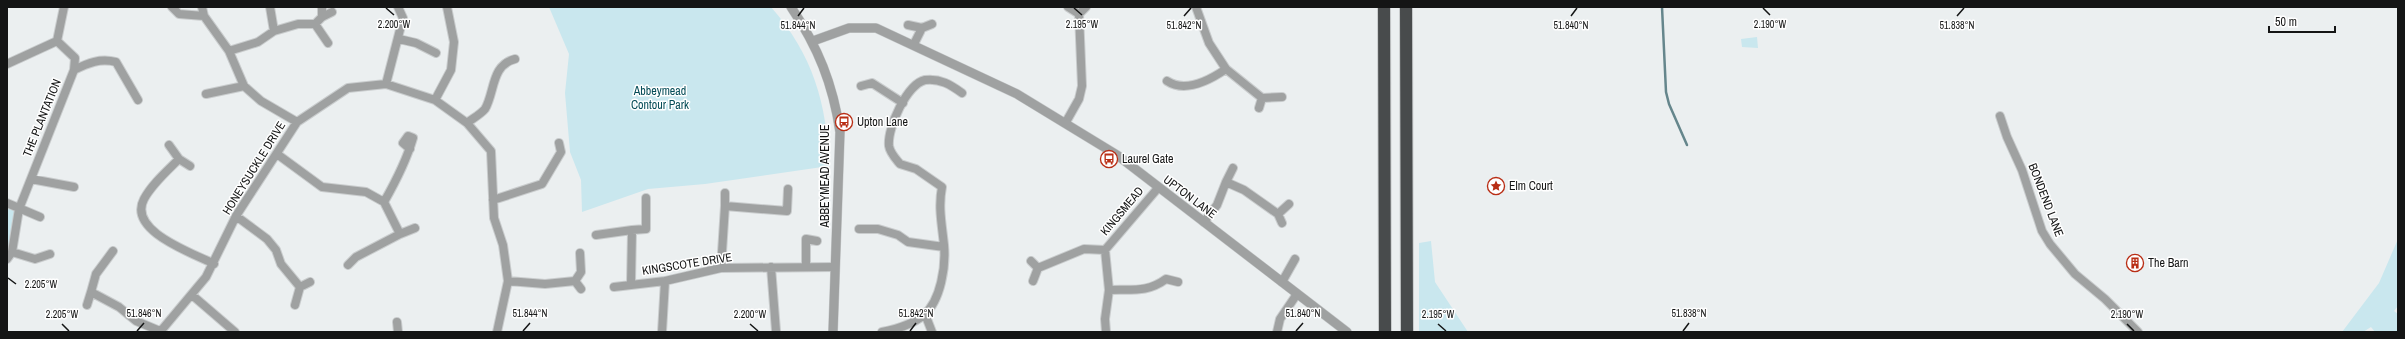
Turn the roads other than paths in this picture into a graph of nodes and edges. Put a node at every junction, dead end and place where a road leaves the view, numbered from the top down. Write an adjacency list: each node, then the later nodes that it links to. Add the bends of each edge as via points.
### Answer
1 (64, 7): 24 (street)
2 (172, 7): 16 (street, via 179,14)
3 (202, 7): 16 (street)
4 (270, 7): 22 (street)
5 (322, 7): 17 (street)
6 (398, 7): 23 (street, via 406,18)
7 (447, 7): 43 (street, via 454,42 450,70)
8 (791, 7): 25 (street, ABBEYMEAD AVENUE)
9 (1068, 7): 15 (street)
10 (1086, 7): 15 (street)
11 (1196, 7): 32 (street, via 1209,43)
12 (1384, 7): 130 (highway)
13 (1406, 7): 131 (highway)
14 (332, 12): 17 (street)
15 (1079, 14): 48 (street, via 1082,86 1079,99)
16 (204, 16): 28 (street)
17 (322, 17): 18 (street)
18 (315, 24): 22 (street, via 298,24); 26 (street)
19 (932, 24): 21 (street)
20 (908, 25): 21 (street)
21 (922, 28): 27 (street)
22 (274, 31): 28 (street, via 258,42)
23 (399, 39): 29 (street, via 416,43); 35 (street, via 392,55)
24 (57, 41): 31 (street); 33 (street, THE PLANTATION, via 74,58)
25 (813, 41): 27 (street, UPTON LANE, via 849,28 876,28); 94 (street, ABBEYMEAD AVENUE, via 834,100 840,132)
26 (328, 43)
27 (914, 44): 48 (street, UPTON LANE, via 1004,87)
28 (229, 51): 36 (street)
29 (436, 54)
30 (514, 59): 49 (street, via 502,65 484,109)
31 (7, 64)
32 (1226, 68): 34 (street, via 1211,79 1180,87); 41 (street)
33 (74, 70): 42 (street, via 105,59 116,62); 57 (street, THE PLANTATION)
34 (1167, 81)
35 (386, 84): 43 (street, HONEYSUCKLE DRIVE); 47 (street, HONEYSUCKLE DRIVE, via 348,88)
36 (244, 86): 39 (street, via 217,89); 47 (street, via 262,101)
37 (861, 86): 44 (street, via 872,83)
38 (962, 93): 44 (street, via 940,80 924,80 915,84)
39 (206, 94)
40 (1282, 97): 41 (street)
41 (1262, 98): 45 (street)
42 (138, 100)
43 (435, 100): 49 (street, HONEYSUCKLE DRIVE)
44 (903, 103): 81 (street, via 890,132 889,147 900,164 916,169 942,187 939,203)
45 (1259, 108)
46 (2000, 116): 132 (street, BONDEND LANE, via 2022,170 2042,231 2050,244 2075,274)
47 (297, 122): 53 (street, HONEYSUCKLE DRIVE)
48 (1066, 122): 60 (street, UPTON LANE, via 1117,156)
49 (467, 123): 64 (street, HONEYSUCKLE DRIVE, via 491,152)
50 (413, 138): 65 (street, via 404,166)
51 (559, 143): 64 (street, via 560,152 544,185)
52 (169, 145): 54 (street)
53 (276, 154): 65 (street, via 322,187 366,192); 71 (street, HONEYSUCKLE DRIVE)
54 (179, 160): 55 (street); 90 (street, via 143,199 142,214 147,226 160,237)
55 (190, 166)
56 (1233, 168): 58 (street)
57 (31, 179): 59 (street, via 59,188); 69 (street, THE PLANTATION)
58 (1226, 182): 70 (street, via 1244,190); 73 (street, via 1217,205)
59 (74, 187)
60 (1158, 188): 73 (street, UPTON LANE); 82 (street, KINGSMEAD)
61 (788, 189): 68 (street, via 787,211)
62 (725, 193): 68 (street)
63 (646, 198): 77 (street, via 646,229)
64 (493, 200): 99 (street, HONEYSUCKLE DRIVE, via 494,218 503,244)
65 (384, 202): 78 (street)
66 (7, 203): 69 (street)
67 (1289, 204): 70 (street)
68 (725, 206): 95 (street)
69 (19, 209): 72 (street); 84 (street, THE PLANTATION)
70 (1278, 214): 74 (street)
71 (236, 216): 90 (street, HONEYSUCKLE DRIVE); 107 (street, via 267,239 276,250 281,264)
72 (40, 217)
73 (1204, 222): 105 (street, UPTON LANE)
74 (1282, 223)
75 (415, 228): 78 (street)
76 (859, 229): 81 (street, via 878,229 898,235 908,242)
77 (632, 230): 79 (street); 106 (street)
78 (400, 234): 91 (street, via 356,257)
79 (596, 235)
80 (817, 241): 93 (street, via 806,239)
81 (944, 247): 116 (street, via 944,272 938,293)
82 (1105, 250): 96 (street, KINGSMEAD, via 1084,249); 110 (street, KINGSMEAD)
83 (113, 251): 111 (street, via 96,274)
84 (12, 252): 86 (street, via 35,259); 87 (street, THE PLANTATION)
85 (580, 253): 100 (street, via 581,272)
86 (50, 254)
87 (7, 259)
88 (1296, 259): 105 (street)
89 (1031, 261): 96 (street)
90 (214, 264): 113 (street, HONEYSUCKLE DRIVE)
91 (348, 265)
92 (771, 266): 93 (street, KINGSCOTE DRIVE); 95 (street, KINGSCOTE DRIVE); 119 (street)
93 (806, 267): 94 (street, KINGSCOTE DRIVE)
94 (835, 267): 125 (street, ABBEYMEAD AVENUE)
95 (721, 268): 101 (street, KINGSCOTE DRIVE)
96 (1038, 268): 102 (street)
97 (1163, 271): 98 (street)
98 (1166, 279): 104 (street); 110 (street, via 1155,287 1142,290)
99 (508, 281): 100 (street, via 545,284); 123 (street, HONEYSUCKLE DRIVE)
100 (575, 281): 109 (street)
101 (665, 281): 106 (street, KINGSCOTE DRIVE); 124 (street)
102 (1033, 281)
103 (310, 282): 107 (street)
104 (1178, 282)
105 (1282, 282): 112 (street, UPTON LANE)
106 (631, 284): 108 (street, KINGSCOTE DRIVE)
107 (300, 287): 115 (street)
108 (614, 287)
109 (581, 289)
110 (1110, 290): 128 (street, KINGSMEAD, via 1105,318)
111 (91, 292): 114 (street); 120 (street, via 136,321)
112 (1297, 294): 118 (street, UPTON LANE); 129 (street, via 1280,319)
113 (192, 295): 120 (street, HONEYSUCKLE DRIVE); 121 (street)
114 (87, 305)
115 (295, 305)
116 (925, 314): 126 (street, via 902,327); 127 (street)
117 (398, 322): 122 (street)
118 (1344, 329)
119 (776, 331)
120 (160, 332)
121 (235, 332)
122 (398, 332)
123 (497, 332)
124 (662, 332)
125 (833, 332)
126 (882, 332)
127 (932, 332)
128 (1106, 332)
129 (1277, 332)
130 (1385, 332)
131 (1407, 332)
132 (2138, 332)

